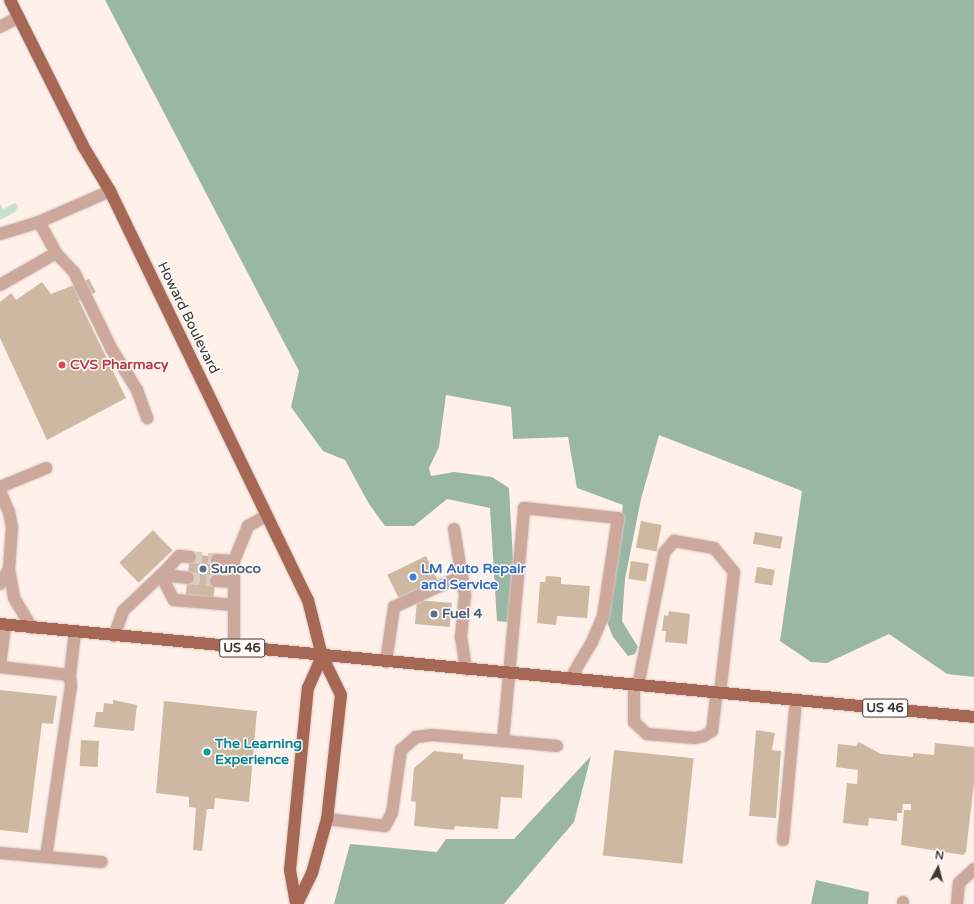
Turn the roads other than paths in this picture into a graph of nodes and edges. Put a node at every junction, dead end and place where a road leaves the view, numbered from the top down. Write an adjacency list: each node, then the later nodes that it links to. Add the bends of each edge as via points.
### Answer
1 (10, 0): 2 (main road, Howard Boulevard)
2 (19, 17): 3 (lane); 4 (main road, Howard Boulevard, via 83,146)
3 (0, 28)
4 (110, 191): 5 (lane); 13 (main road, Howard Boulevard)
5 (39, 222): 6 (lane); 7 (lane)
6 (0, 234)
7 (56, 253): 8 (lane); 9 (lane, via 74,272 112,348 137,390)
8 (0, 285)
9 (147, 418)
10 (46, 468): 11 (lane)
11 (0, 487)
12 (0, 491): 18 (lane, via 12,527)
13 (266, 516): 17 (lane, via 248,526); 31 (main road, Howard Boulevard, via 308,600)
14 (454, 529): 20 (lane)
15 (190, 557): 19 (lane, via 179,556)
16 (217, 560): 17 (lane)
17 (234, 561): 23 (lane)
18 (9, 569): 24 (lane); 27 (lane, via 14,598)
19 (161, 575): 21 (lane); 25 (lane, via 174,600); 29 (lane, via 123,611)
20 (462, 576): 32 (lane, via 394,607); 34 (lane, via 466,595 462,637)
21 (188, 578)
22 (216, 580): 23 (lane)
23 (234, 582): 25 (lane)
24 (0, 584)
25 (234, 605): 30 (lane)
26 (3, 625): 27 (main road, US 46); 33 (lane)
27 (32, 628): 28 (main road, US 46)
28 (75, 632): 29 (main road, US 46); 35 (lane)
29 (114, 636): 30 (main road, US 46)
30 (234, 648): 31 (main road, US 46)
31 (322, 656): 32 (main road, US 46); 44 (main road, Howard Boulevard, via 341,695); 50 (main road, via 308,688 290,870)
32 (386, 662): 34 (main road, US 46)
33 (0, 666): 35 (lane)
34 (466, 670): 36 (main road, US 46)
35 (70, 674): 47 (lane, via 71,686)
36 (509, 674): 37 (main road, US 46); 37 (lane, via 524,508 618,518 603,616 592,642); 42 (lane)
37 (570, 679): 38 (main road, US 46)
38 (636, 685): 39 (main road, US 46); 39 (lane, via 634,722 647,734 695,738 704,736 712,731); 39 (lane, via 664,553 674,541 714,548 734,572)
39 (719, 693): 40 (main road, US 46)
40 (796, 700): 41 (main road, US 46); 45 (lane)
41 (974, 717)
42 (503, 741): 43 (lane); 44 (lane, via 432,735 416,737 401,750 392,813 385,826)
43 (556, 746)
44 (327, 819): 50 (main road, Howard Boulevard, via 312,873)
45 (783, 840)
46 (0, 853): 47 (lane)
47 (46, 857): 48 (lane)
48 (102, 862)
49 (974, 869): 51 (lane, via 959,883)
50 (297, 904)
51 (957, 904)

